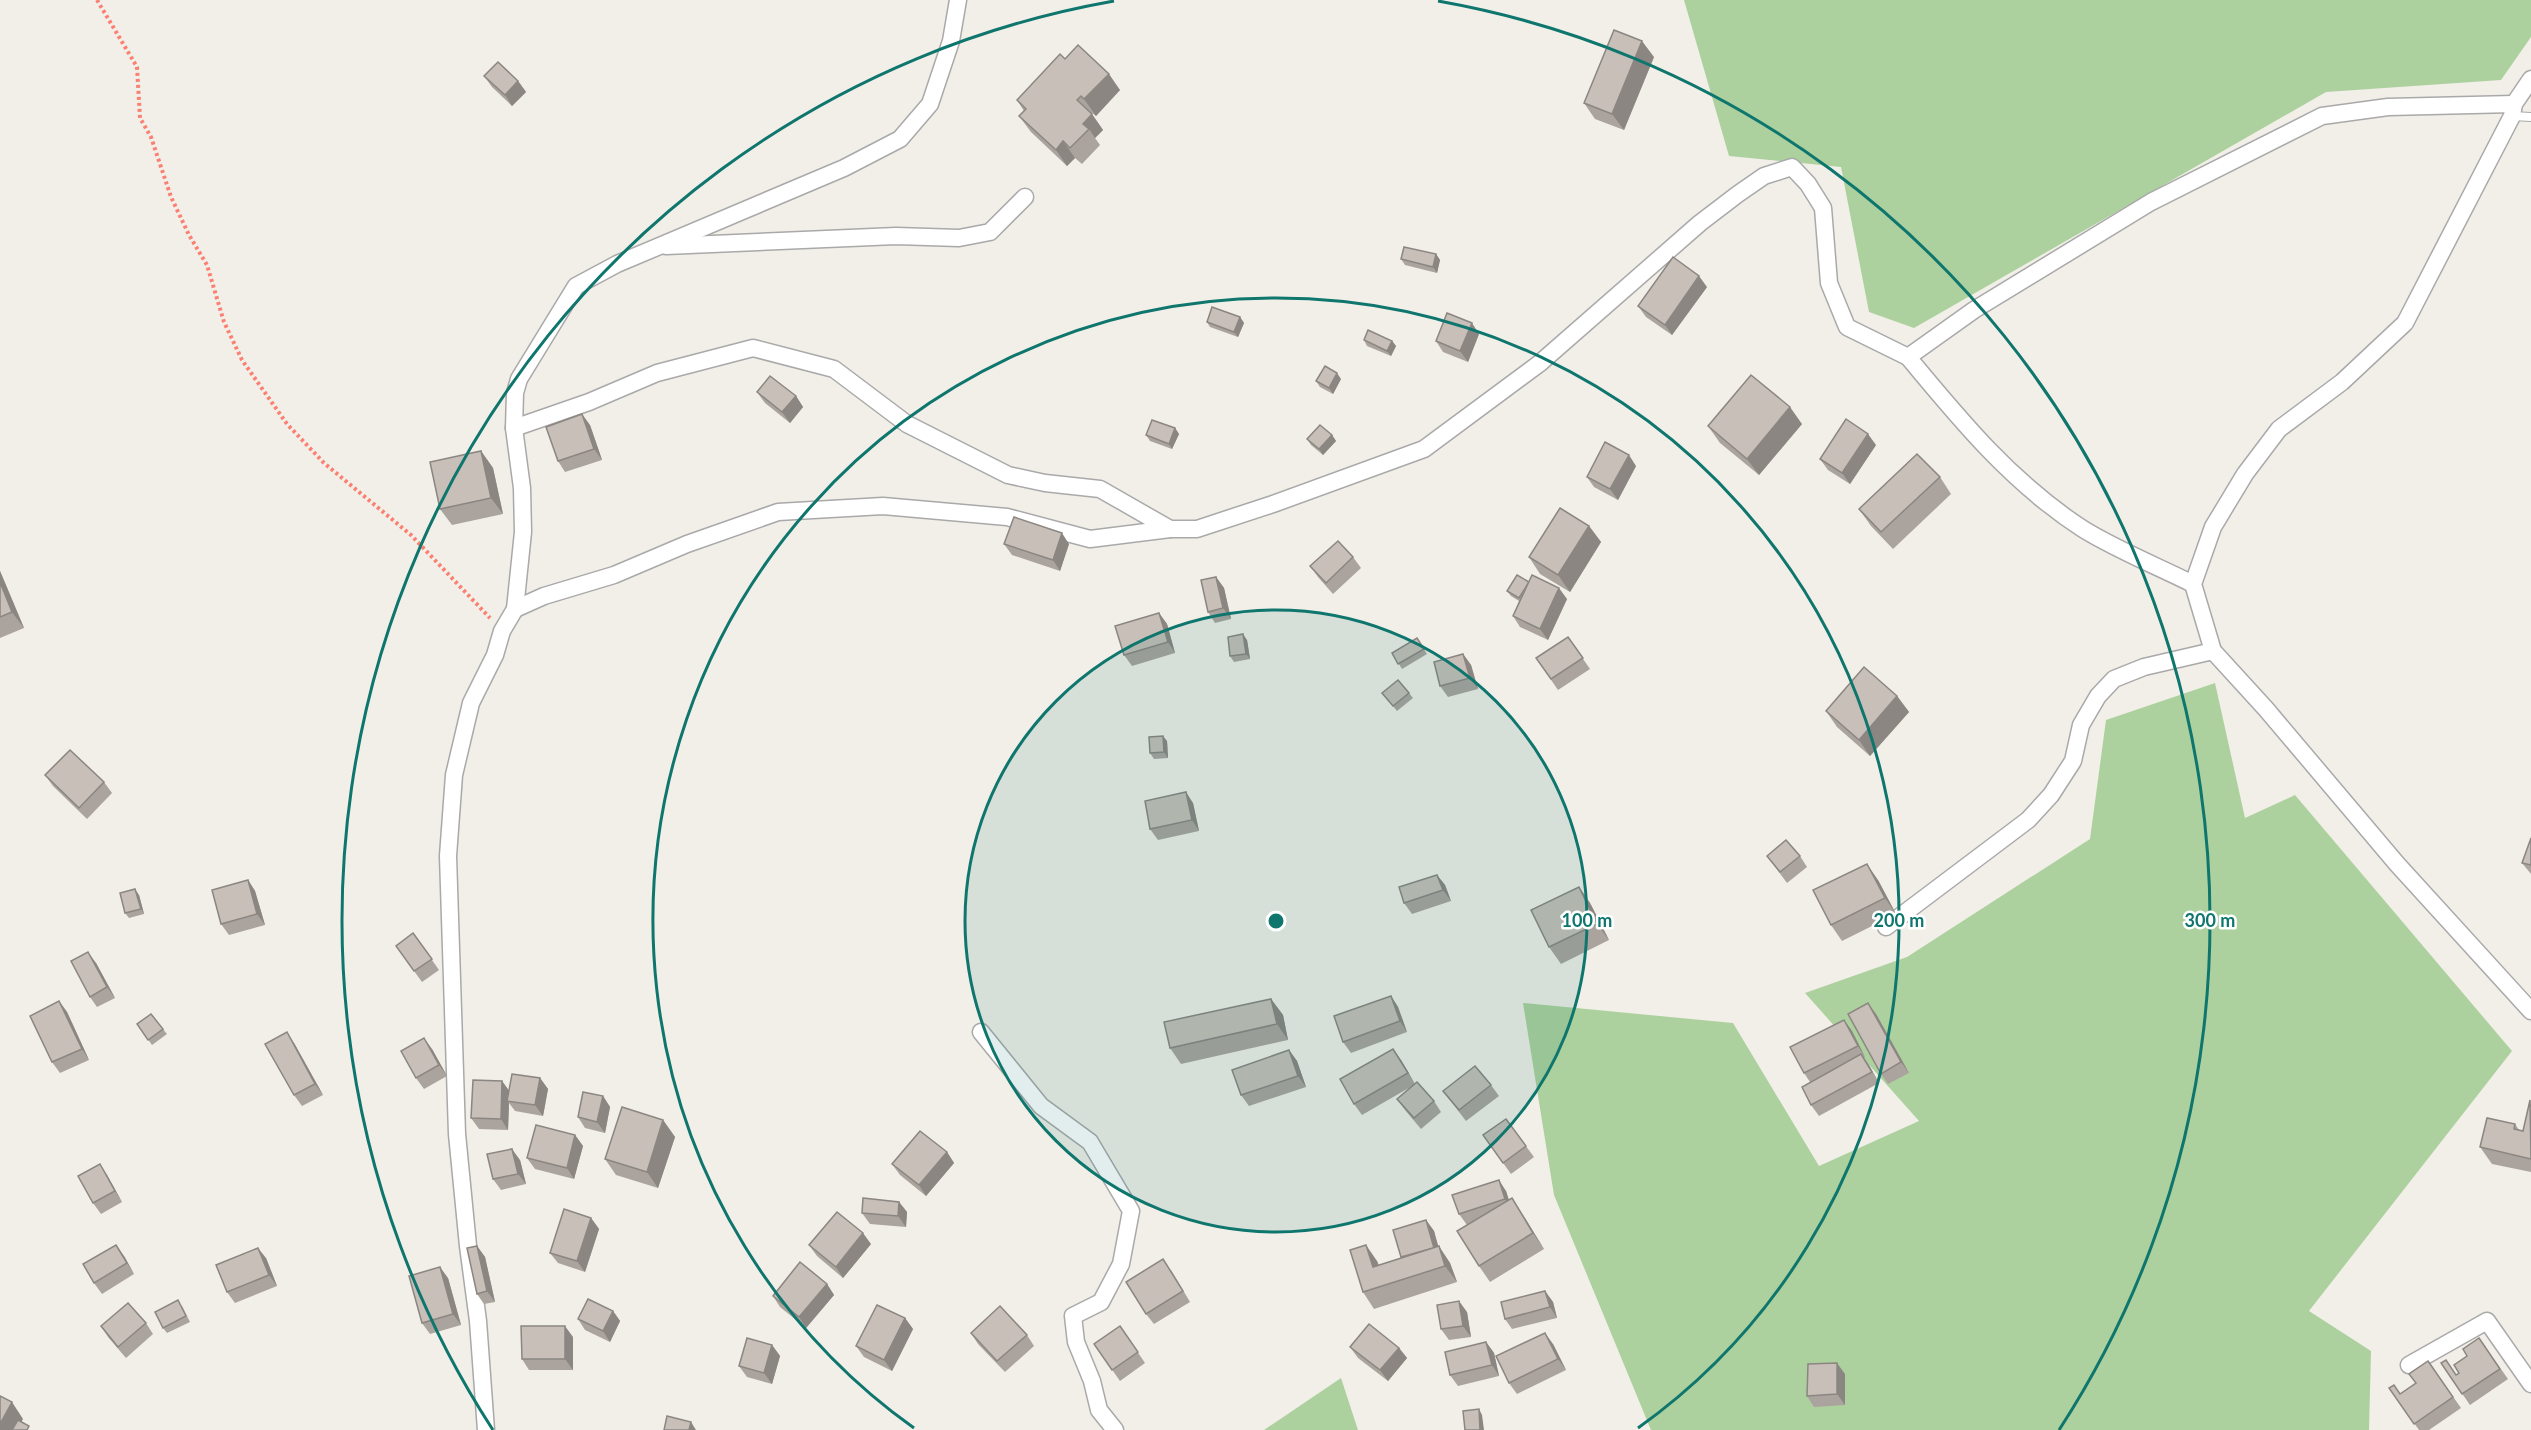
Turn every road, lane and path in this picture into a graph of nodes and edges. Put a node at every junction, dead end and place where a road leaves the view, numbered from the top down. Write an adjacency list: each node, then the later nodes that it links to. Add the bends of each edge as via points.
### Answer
1 (97, 0): 13 (path, via 137,67 140,118 152,137 171,197 207,265 224,322 242,360 287,424 324,463 411,535)
2 (958, 0): 7 (street, via 951,41 930,104 900,139 844,168)
3 (2531, 79): 4 (street)
4 (2513, 110): 5 (lane); 8 (street, via 2388,107 2322,116 2151,202 1974,310); 11 (street, via 2405,323 2342,382 2279,429 2245,474 2213,527)
5 (2531, 117)
6 (1024, 197): 7 (street, via 990,232 959,238 896,236)
7 (655, 247): 9 (street, via 576,286 519,379)
8 (1908, 357): 10 (street, via 1847,327 1829,283 1822,208 1792,167 1764,176 1728,202 1539,363 1424,449 1197,529); 11 (street, via 1960,420 2022,483 2083,529)
9 (514, 428): 10 (street, via 657,373 753,348 834,369 907,424 1008,475 1100,489); 12 (street, via 523,531)
10 (1170, 529): 12 (street, via 1090,539 1008,517 894,507 778,512)
11 (2193, 584): 14 (street)
12 (515, 609): 13 (street)
13 (502, 631): 20 (street, via 495,655 471,703 454,775 448,856 457,1134)
14 (2213, 651): 15 (street, via 2144,667 2114,679 2098,696 2081,725 2073,761 2052,795 2028,820); 16 (street, via 2397,864)
15 (1886, 927)
16 (2531, 1011)
17 (981, 1032): 21 (street, via 1041,1106 1090,1143 1131,1211 1121,1264 1101,1302 1073,1316 1076,1342 1099,1410)
18 (2409, 1365): 19 (street, via 2487,1321)
19 (2531, 1384)
20 (486, 1430)
21 (1115, 1430)

